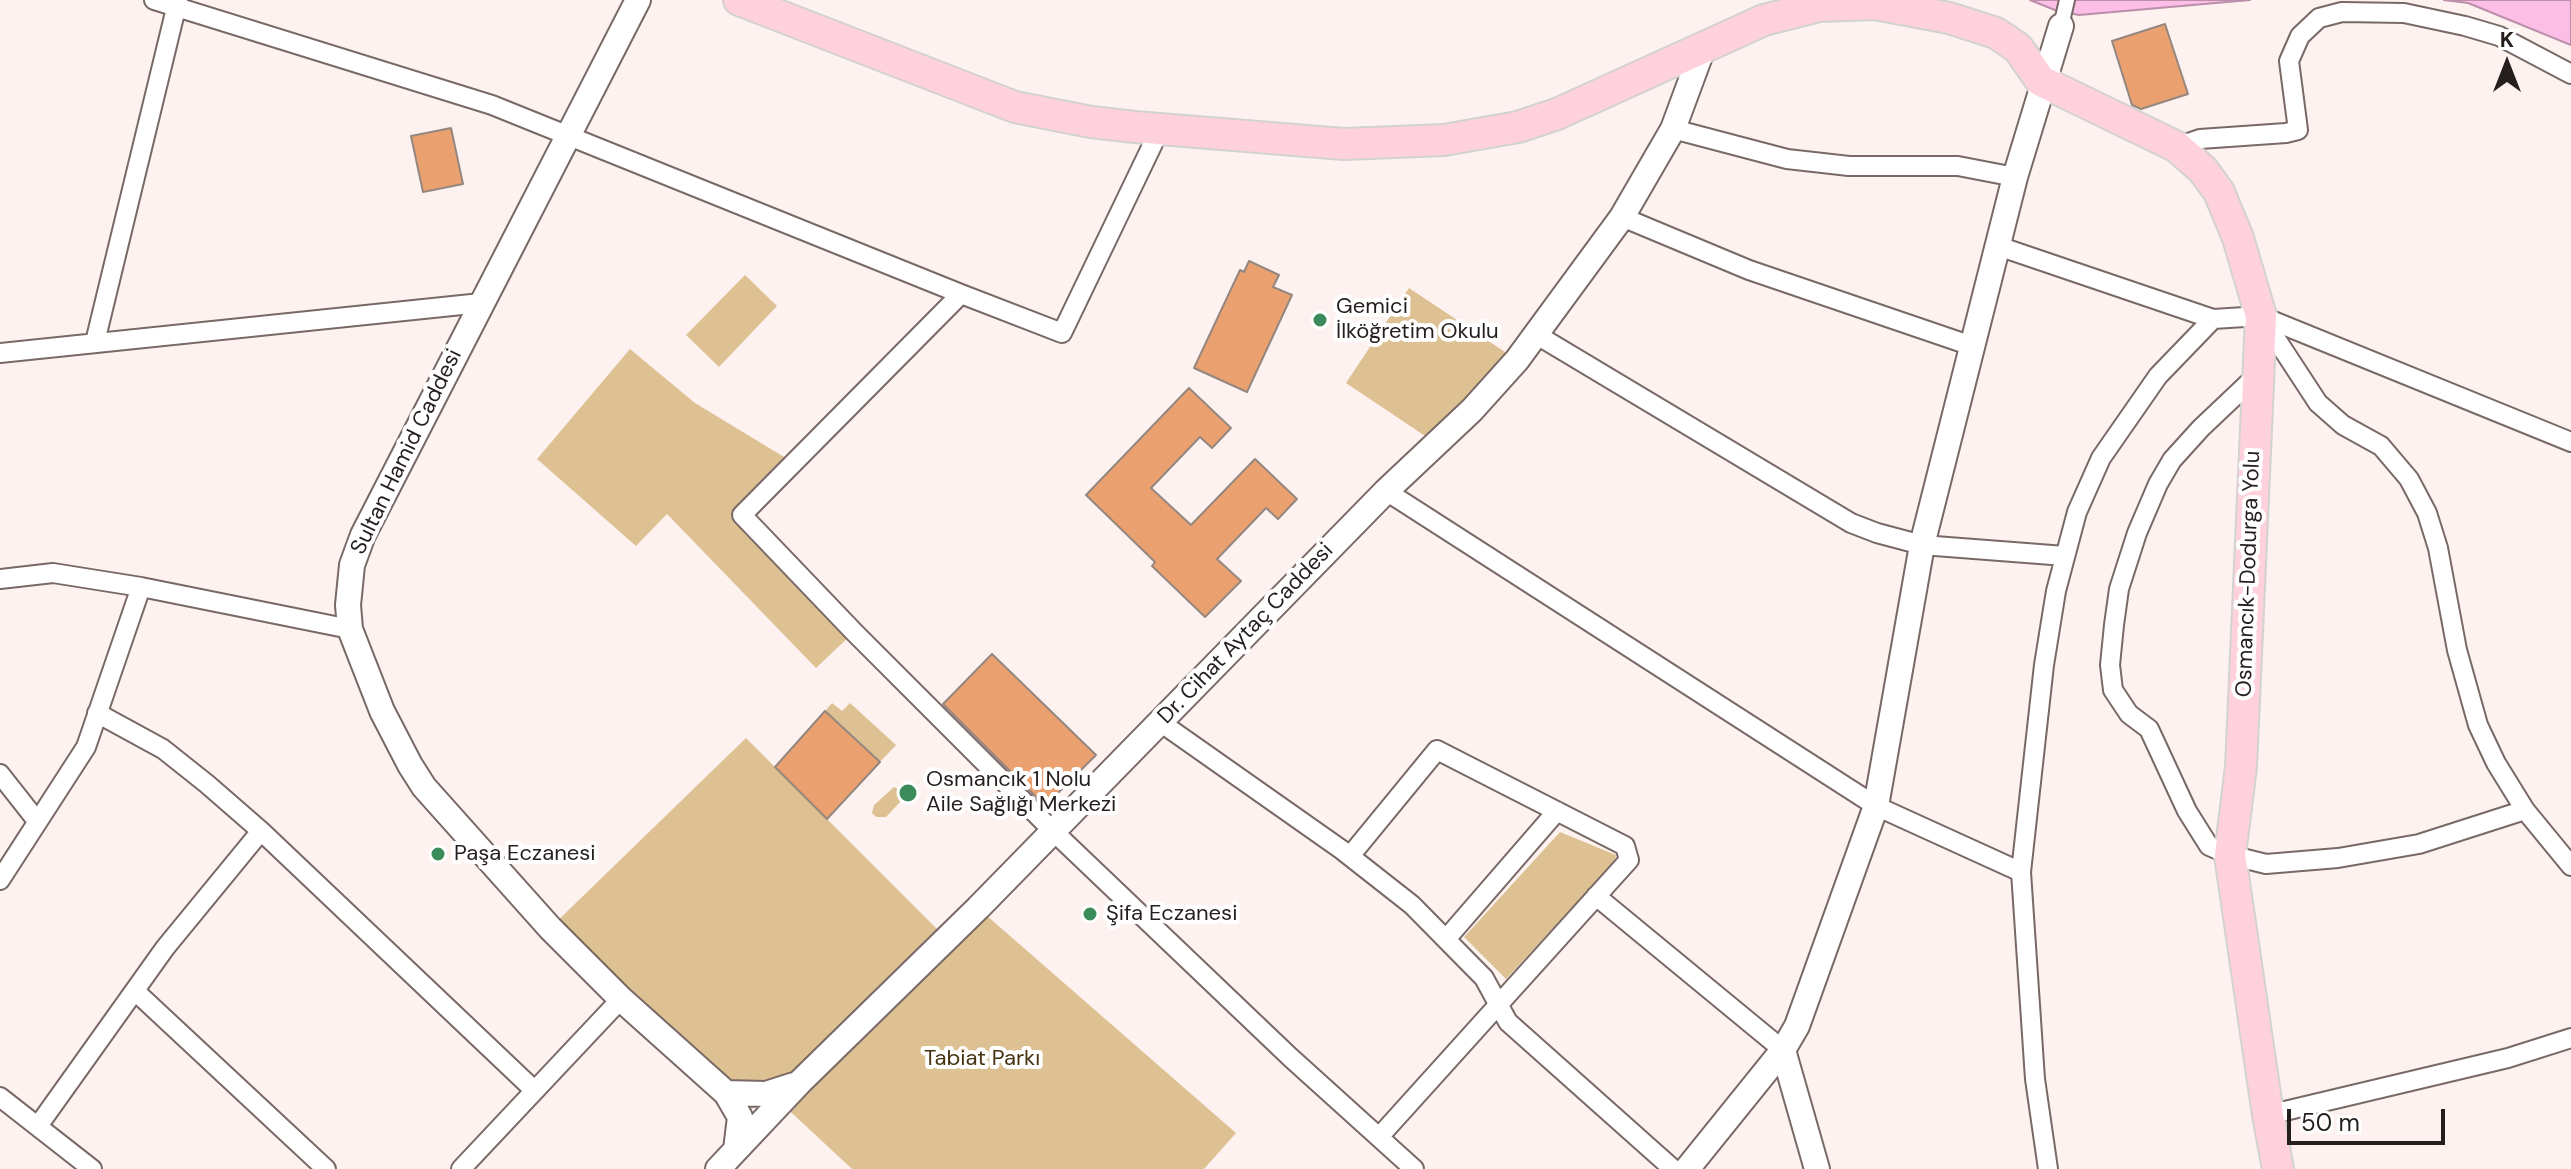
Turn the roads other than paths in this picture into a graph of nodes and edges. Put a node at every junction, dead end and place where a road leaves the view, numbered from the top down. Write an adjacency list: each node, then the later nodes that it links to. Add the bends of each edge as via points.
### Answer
1 (154, 0): 5 (street)
2 (638, 0): 12 (street, Sultan Hamid Caddesi)
3 (739, 0): 10 (main road, via 1015,107)
4 (2067, 0): 6 (street)
5 (177, 4): 12 (street, via 492,105); 22 (street)
6 (2061, 26): 9 (street)
7 (1703, 48): 9 (main road, via 1788,12 1875,4 1996,33 2018,48); 10 (main road, via 1557,114 1479,135 1344,144); 11 (street, Dr. Cihat Aytaç Caddesi)
8 (2571, 74): 13 (street, via 2499,36 2465,26 2404,13 2342,12 2319,18 2300,36 2289,61 2298,130 2200,139)
9 (2044, 83): 13 (main road, Osmancık-Dodurga Yolu); 14 (street)
10 (1160, 129): 17 (street, via 1062,333)
11 (1673, 129): 14 (street, via 1787,159 1849,166 1958,166); 15 (street, Dr. Cihat Aytaç Caddesi)
12 (567, 136): 17 (street); 18 (street, Sultan Hamid Caddesi)
13 (2177, 147): 19 (main road, Osmancık-Dodurga Yolu, via 2219,192)
14 (2015, 177): 16 (street)
15 (1622, 217): 21 (street, Dr. Cihat Aytaç Caddesi); 23 (street, via 1749,270)
16 (1998, 246): 20 (street); 23 (street)
17 (961, 294): 40 (street, via 742,515)
18 (481, 303): 22 (street); 32 (street, Sultan Hamid Caddesi, via 357,550 349,582)
19 (2261, 316): 20 (street); 25 (main road, Osmancık-Dodurga Yolu); 26 (street); 37 (street, via 2318,403 2343,425 2381,446 2409,479 2438,548 2478,725)
20 (2213, 319): 29 (street, via 2158,376 2101,458)
21 (1537, 335): 27 (street, Dr. Cihat Aytaç Caddesi, via 1472,410); 28 (street, via 1827,510 1877,533)
22 (95, 342): 24 (street)
23 (1972, 346): 28 (street)
24 (0, 353)
25 (2257, 375): 42 (main road, Osmancık-Dodurga Yolu, via 2241,767); 42 (street, via 2201,428 2158,484 2119,589 2110,665 2113,690 2129,714 2149,729 2209,846)
26 (2571, 442)
27 (1386, 491): 34 (street, Dr. Cihat Aytaç Caddesi); 36 (street)
28 (1922, 545): 29 (street); 36 (street)
29 (2065, 556): 45 (street, via 2044,665)
30 (0, 579): 31 (street, via 53,573)
31 (141, 587): 32 (street); 33 (street)
32 (350, 629): 50 (street, Sultan Hamid Caddesi, via 382,711 424,787)
33 (97, 713): 39 (street, via 86,747); 41 (street, via 163,749)
34 (1160, 722): 40 (street, Dr. Cihat Aytaç Caddesi); 43 (street)
35 (0, 774): 39 (street)
36 (1876, 806): 45 (street); 53 (street, via 1807,1001)
37 (2525, 810): 42 (street, via 2419,844 2338,858 2266,864); 44 (street)
38 (1557, 811): 43 (street, via 1437,750); 47 (street, via 1625,846 1629,860); 48 (street)
39 (37, 821): 46 (street)
40 (1052, 830): 54 (street, Dr. Cihat Aytaç Caddesi); 60 (street)
41 (261, 831): 49 (street); 55 (street)
42 (2230, 855): 58 (main road, Osmancık-Dodurga Yolu)
43 (1350, 856): 48 (street)
44 (2571, 866)
45 (2021, 872): 70 (street, via 2035,1079)
46 (0, 880)
47 (1596, 896): 51 (street); 53 (street)
48 (1447, 938): 51 (street, via 1484,978)
49 (135, 991): 59 (street); 63 (street)
50 (621, 999): 55 (street); 56 (street, Sultan Hamid Caddesi)
51 (1498, 1004): 60 (street); 67 (street, via 1508,1022)
52 (2571, 1038): 58 (street)
53 (1783, 1050): 68 (street); 69 (street)
54 (800, 1082): 56 (street, via 774,1093); 61 (street, Dr. Cihat Aytaç Caddesi)
55 (534, 1090): 64 (street)
56 (726, 1093): 61 (street, Sultan Hamid Caddesi, via 740,1117)
57 (0, 1097): 59 (street)
58 (2268, 1115): 71 (main road, Osmancık-Dodurga Yolu)
59 (38, 1126): 62 (street)
60 (1379, 1137): 66 (street)
61 (736, 1150): 65 (street, Dr. Cihat Aytaç Caddesi)
62 (92, 1169)
63 (326, 1169)
64 (461, 1169)
65 (718, 1169)
66 (1414, 1169)
67 (1673, 1169)
68 (1687, 1169)
69 (1817, 1169)
70 (2048, 1169)
71 (2278, 1169)

